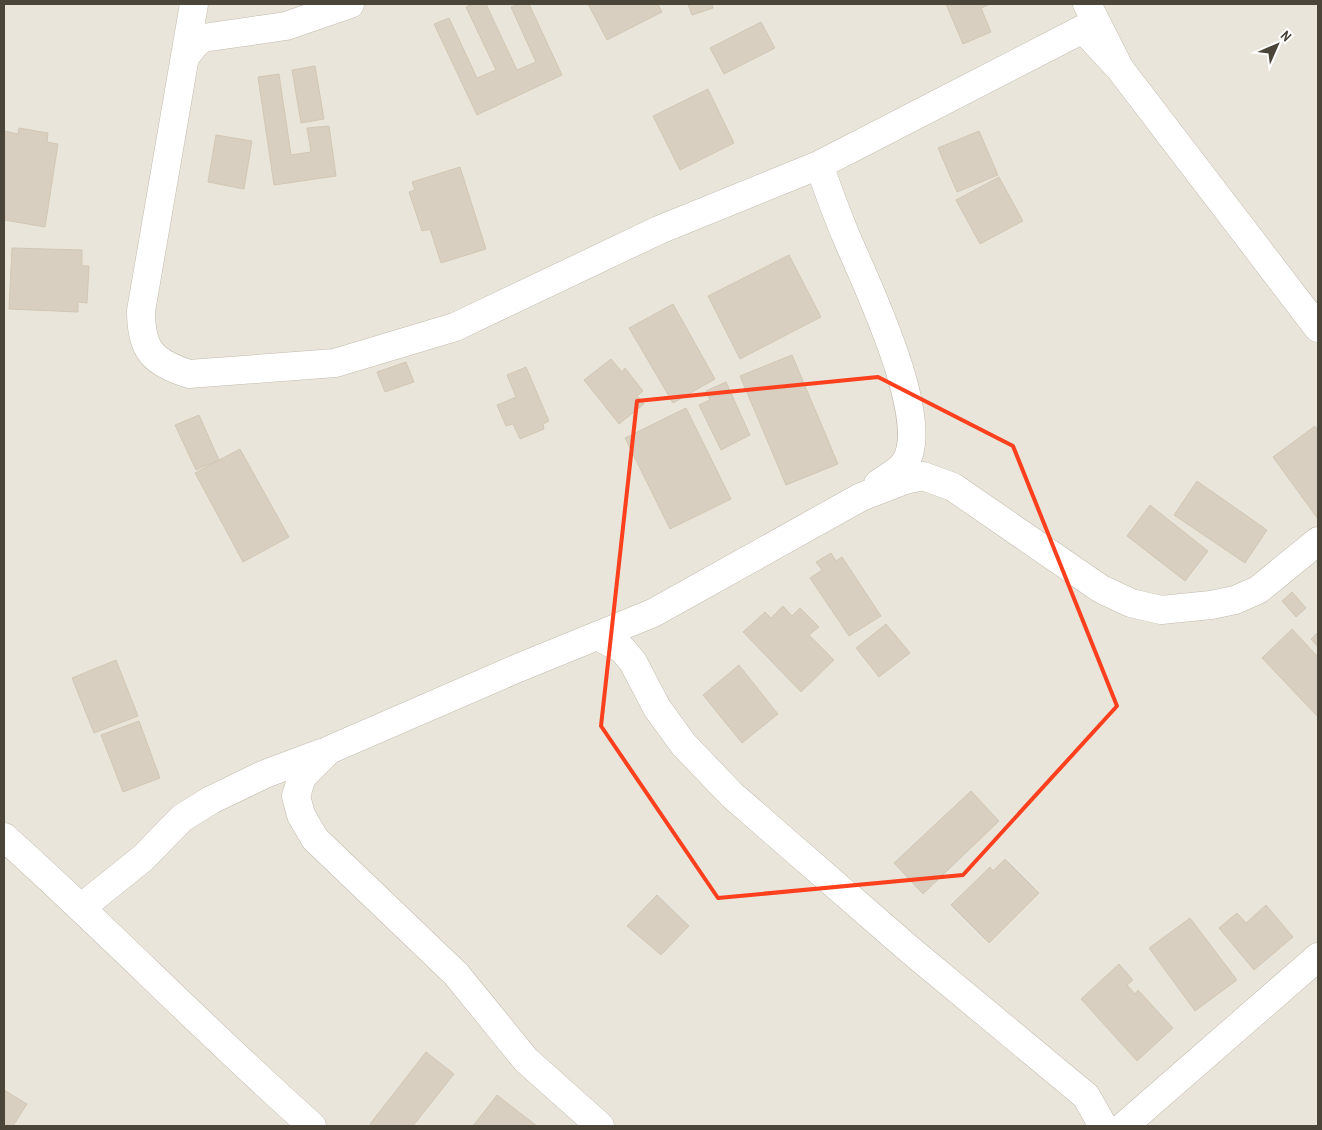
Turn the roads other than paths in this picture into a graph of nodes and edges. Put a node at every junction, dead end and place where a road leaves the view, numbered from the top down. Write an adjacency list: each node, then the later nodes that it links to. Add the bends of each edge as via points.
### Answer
1 (194, 4): 4 (street)
2 (350, 4): 4 (street, via 286,26 203,38)
3 (1081, 12): 5 (street); 6 (street, via 1120,70)
4 (185, 57): 5 (street, via 141,312 141,332 149,353 166,366 189,374 335,363 455,326 659,230)
5 (819, 165): 7 (street, via 870,290 909,400 910,447 905,464)
6 (1318, 328)
7 (861, 497): 8 (street, via 885,486 923,476 954,486 1101,589 1161,610 1211,605 1235,600 1258,590); 9 (street)
8 (1318, 541)
9 (654, 613): 10 (street); 11 (street, via 639,638)
10 (599, 637): 11 (street, via 622,649); 12 (street, via 518,668)
11 (633, 662): 18 (street, via 657,708 684,745 732,795 909,949 1086,1096)
12 (330, 750): 14 (street, via 265,774 189,813 143,858); 17 (street, via 302,777 296,796 301,816 315,839 456,974 526,1060)
13 (4, 838): 14 (street)
14 (82, 907): 16 (street, via 151,978)
15 (1318, 957): 19 (street)
16 (312, 1126)
17 (600, 1126)
18 (1103, 1126)
19 (1124, 1126)

